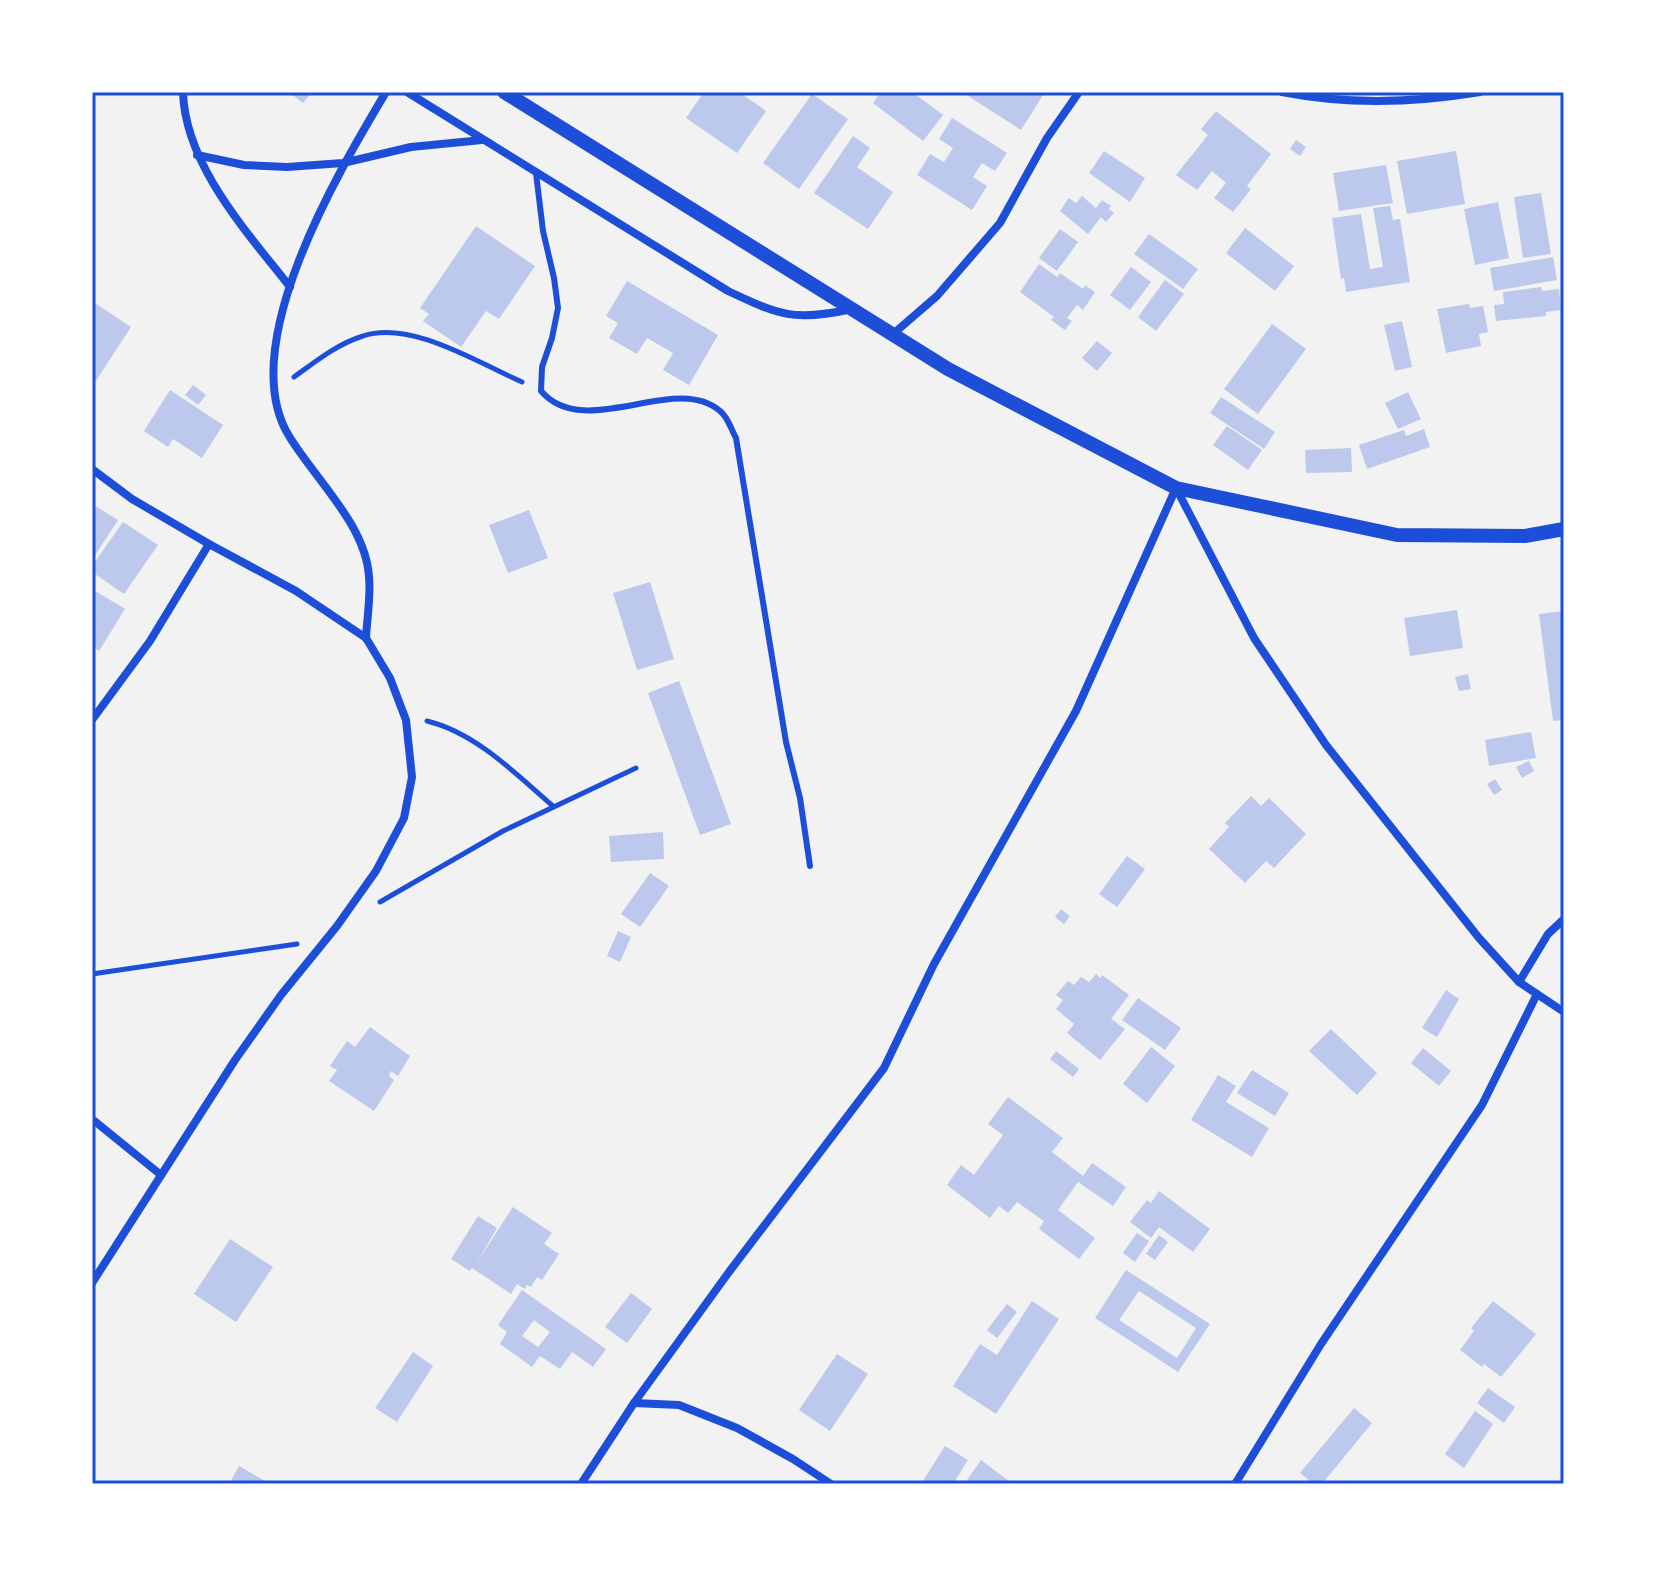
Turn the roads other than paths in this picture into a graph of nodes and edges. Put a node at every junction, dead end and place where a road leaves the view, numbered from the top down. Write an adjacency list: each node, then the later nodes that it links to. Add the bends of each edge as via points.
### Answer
1 (183, 92): 9 (street)
2 (386, 92): 10 (street)
3 (407, 92): 8 (street)
4 (504, 92): 13 (street)
5 (1079, 92): 14 (street, via 1000,223 937,296)
6 (1282, 92): 7 (street, via 1369,103)
7 (1480, 92)
8 (483, 139): 10 (street, via 411,147); 11 (street)
9 (197, 155): 10 (street, via 244,165); 12 (street, via 234,216)
10 (343, 163): 12 (street)
11 (536, 173): 13 (street, via 728,291 777,314 819,317); 21 (lane, via 558,308 541,391 550,401 574,408 614,409 689,398 724,413 736,438)
12 (290, 287): 19 (street, via 275,351 273,392 287,433 355,528 369,575)
13 (853, 309): 14 (street)
14 (893, 334): 16 (street, via 948,369)
15 (92, 469): 18 (street)
16 (1176, 488): 17 (street, via 1397,535 1525,536); 23 (street, via 1254,638 1326,745); 29 (street, via 1076,711 934,964 884,1068)
17 (1564, 529)
18 (209, 544): 19 (street, via 296,591); 20 (street, via 150,641)
19 (366, 638): 27 (street, via 390,678 406,720 412,777 404,818 376,871 235,1060)
20 (92, 720)
21 (810, 866)
22 (1564, 919): 23 (street, via 1548,934)
23 (1519, 982): 24 (street)
24 (1537, 994): 25 (street); 32 (street, via 1482,1105 1321,1344)
25 (1564, 1012)
26 (92, 1119): 27 (street)
27 (161, 1175): 28 (street)
28 (92, 1283)
29 (634, 1403): 30 (street); 31 (street, via 679,1405 737,1428)
30 (581, 1484)
31 (831, 1484)
32 (1235, 1484)

